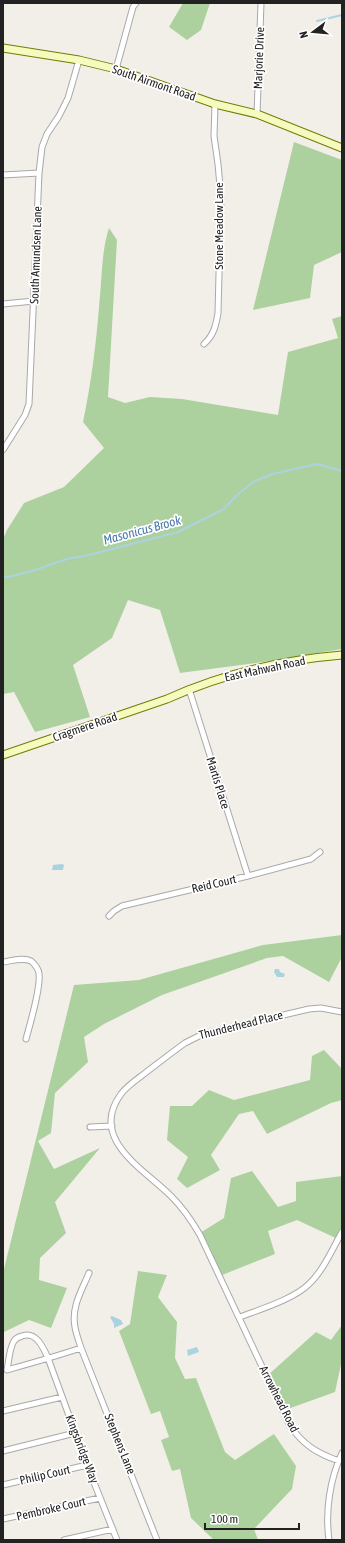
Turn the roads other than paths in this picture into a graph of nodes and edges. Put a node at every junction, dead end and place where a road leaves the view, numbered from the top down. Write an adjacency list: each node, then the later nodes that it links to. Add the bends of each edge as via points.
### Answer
1 (136, 3): 5 (street)
2 (261, 3): 7 (street, Marjorie Drive)
3 (3, 48): 4 (street, South Airmont Road)
4 (79, 60): 5 (street, South Airmont Road); 9 (street, South Amundsen Lane, via 68,98 42,147)
5 (116, 69): 6 (street, South Airmont Road)
6 (215, 104): 7 (street, South Airmont Road); 13 (street, Stone Meadow Lane, via 214,136 221,197 218,313 211,338)
7 (257, 114): 8 (street, South Airmont Road)
8 (342, 148)
9 (39, 173): 10 (street); 11 (street, South Amundsen Lane)
10 (3, 175)
11 (34, 301): 12 (street); 14 (street, South Amundsen Lane, via 28,404 25,415)
12 (3, 304)
13 (204, 344)
14 (3, 450)
15 (342, 655): 16 (street, East Mahwah Road, via 269,666)
16 (189, 689): 17 (street, East Mahwah Road); 20 (street, Martis Place)
17 (167, 699): 18 (street, Cragmere Road)
18 (3, 755)
19 (320, 852): 20 (street, Reid Court, via 311,859)
20 (248, 876): 21 (street, Reid Court, via 122,906)
21 (109, 916)
22 (3, 962): 24 (street, via 22,959 31,961 39,974)
23 (342, 1012): 25 (street, Thunderhead Place, via 321,1008 309,1009 193,1038 127,1087 115,1105)
24 (26, 1039)
25 (112, 1126): 26 (street); 29 (street, Thunderhead Place, via 115,1140 124,1155 170,1195 192,1222)
26 (90, 1127)
27 (342, 1232): 29 (street, via 316,1277 303,1290)
28 (90, 1273): 30 (street, Stephens Lane, via 76,1302 74,1314)
29 (240, 1317): 37 (street, Arrowhead Road, via 290,1426 312,1449)
30 (82, 1348): 31 (street); 45 (street, Stephens Lane)
31 (48, 1358): 31 (street, Kingsbridge Way, via 7,1370 14,1342 26,1334 33,1336 40,1343); 32 (street, Kingsbridge Way)
32 (62, 1397): 33 (street); 34 (street, Kingsbridge Way)
33 (3, 1411)
34 (75, 1433): 35 (street); 38 (street, Kingsbridge Way)
35 (3, 1451)
36 (342, 1453): 37 (street)
37 (339, 1461): 46 (street, via 331,1494 327,1528)
38 (87, 1465): 39 (street, Philip Court); 40 (street, Kingsbridge Way)
39 (3, 1485)
40 (100, 1498): 41 (street, Pembroke Court); 42 (street, Kingsbridge Way)
41 (3, 1520)
42 (113, 1529): 43 (street); 44 (street, Kingsbridge Way)
43 (64, 1540)
44 (117, 1540)
45 (157, 1540)
46 (329, 1540)

